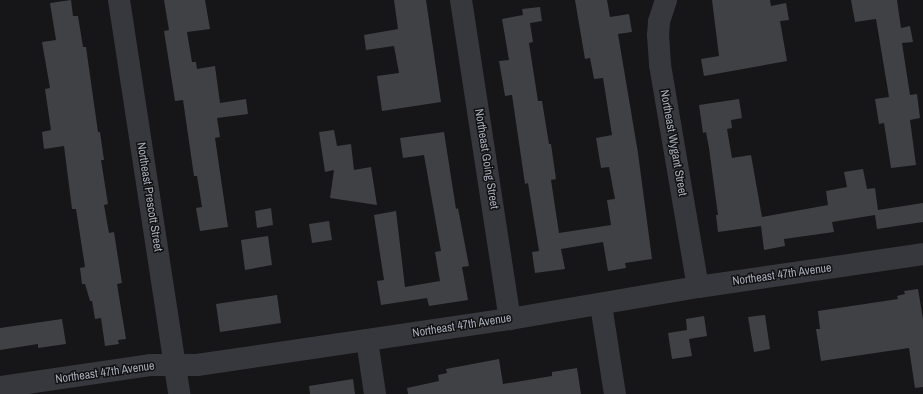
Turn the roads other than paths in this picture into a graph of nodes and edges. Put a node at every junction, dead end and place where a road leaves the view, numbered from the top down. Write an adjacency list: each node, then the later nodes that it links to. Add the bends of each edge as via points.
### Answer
1 (119, 0): 9 (street, Northeast Prescott Street)
2 (461, 0): 7 (street, Northeast Going Street)
3 (666, 0): 5 (street, Northeast Wygant Street, via 659,22 660,65)
4 (923, 254): 5 (street, Northeast 47th Avenue)
5 (698, 287): 6 (street, Northeast 47th Avenue)
6 (600, 305): 7 (street, Northeast 47th Avenue); 13 (street)
7 (510, 319): 8 (street, Northeast 47th Avenue)
8 (367, 340): 9 (street, Northeast 47th Avenue, via 197,365); 12 (street)
9 (174, 365): 10 (street, Northeast 47th Avenue, via 151,365); 11 (street, Northeast Prescott Street)
10 (0, 388)
11 (179, 394)
12 (375, 394)
13 (615, 394)

